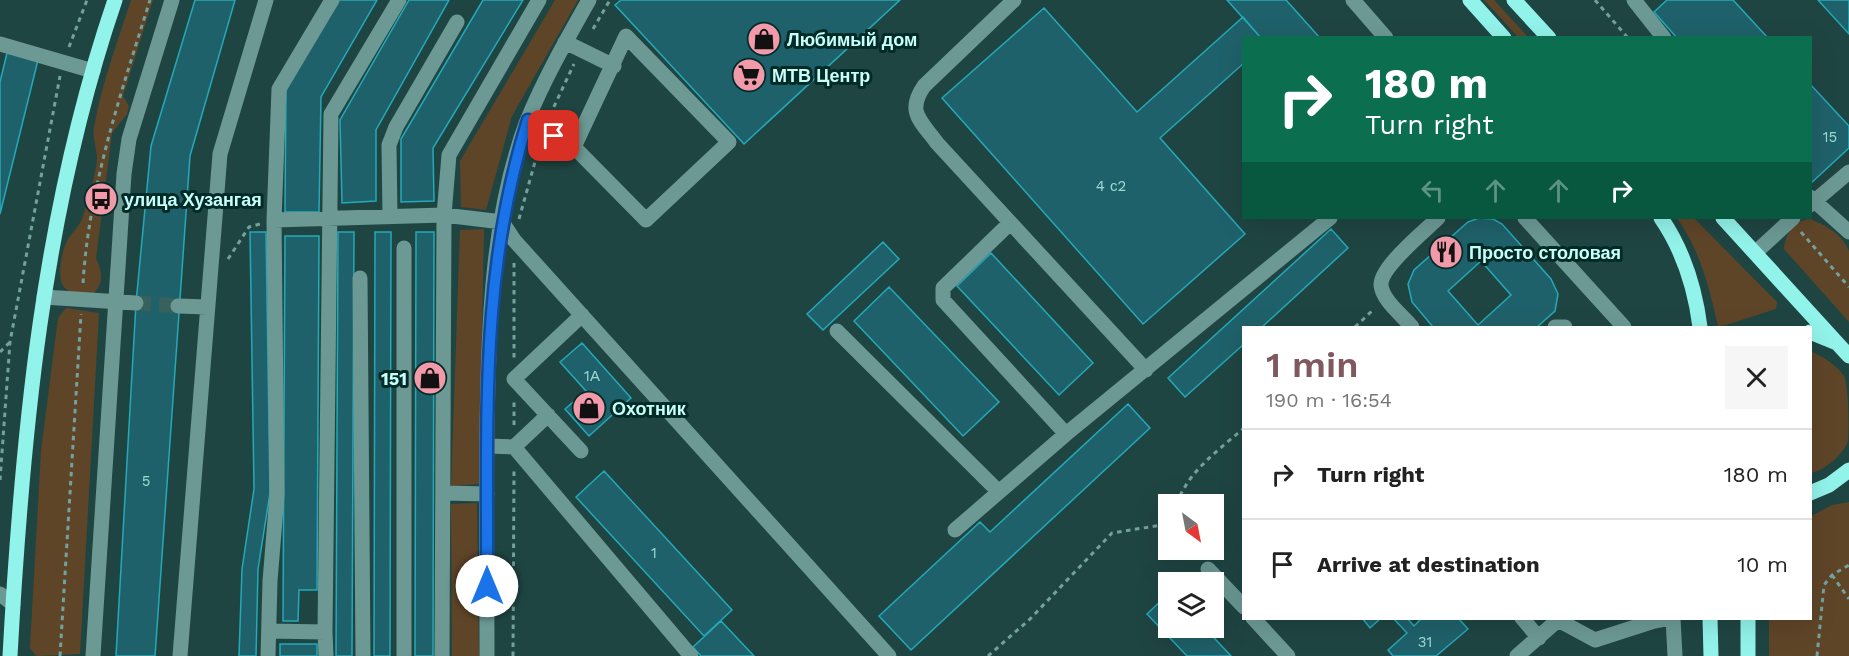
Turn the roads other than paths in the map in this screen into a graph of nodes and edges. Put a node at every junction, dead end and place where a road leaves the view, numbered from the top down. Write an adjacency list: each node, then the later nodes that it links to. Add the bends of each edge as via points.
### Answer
1 (115, 0): 21 (main road)
2 (172, 0): 43 (street, via 129,139)
3 (266, 0): 46 (street, via 220,154)
4 (332, 0): 34 (street, via 279,89)
5 (399, 0): 28 (street, via 331,114)
6 (539, 0): 26 (street, via 449,155)
7 (589, 0): 18 (street)
8 (1014, 0): 37 (street, via 915,98 915,114 937,143)
9 (1353, 0): 14 (street)
10 (1470, 0): 15 (main road)
11 (1514, 0): 16 (main road)
12 (1634, 0): 17 (street)
13 (457, 22): 27 (street, via 396,126 389,145)
14 (1384, 36)
15 (1502, 36)
16 (1547, 36)
17 (1662, 36)
18 (565, 42): 20 (street); 22 (street)
19 (0, 44): 21 (street)
20 (614, 66): 23 (street); 23 (street, via 626,36 729,142 646,220)
21 (93, 71): 42 (main road)
22 (528, 120): 23 (street); 36 (street)
23 (574, 147)
24 (1849, 172): 25 (street)
25 (1812, 202): 38 (street)
26 (444, 215): 27 (street); 36 (street); 68 (street)
27 (390, 217): 28 (street)
28 (329, 219): 34 (street); 84 (street)
29 (1329, 219): 55 (street)
30 (1437, 219): 48 (street, via 1385,270 1381,285 1386,297)
31 (1526, 219): 49 (street)
32 (1661, 219): 50 (main road, via 1684,263)
33 (1724, 219): 40 (main road)
34 (274, 220): 83 (street, via 277,495)
35 (1794, 221): 40 (street)
36 (502, 222): 47 (street); 57 (street, via 493,283)
37 (1011, 223): 55 (street); 59 (street, via 943,288 943,300)
38 (1849, 232)
39 (404, 248): 92 (street)
40 (1756, 252): 53 (main road)
41 (360, 278): 91 (street)
42 (44, 297): 43 (street); 73 (main road)
43 (114, 302): 44 (street); 87 (street)
44 (136, 303)
45 (178, 306): 46 (street)
46 (207, 307): 88 (street)
47 (582, 315): 56 (street); 96 (street)
48 (1411, 326)
49 (1623, 326)
50 (1700, 326)
51 (837, 330): 66 (street)
52 (1812, 333): 53 (main road)
53 (1837, 343): 54 (main road)
54 (1849, 356)
55 (1146, 370): 59 (street)
56 (514, 379): 57 (street); 58 (street)
57 (488, 381): 60 (street)
58 (548, 415): 61 (street); 62 (street)
59 (1066, 434): 66 (street)
60 (487, 446): 61 (street); 69 (street)
61 (514, 447): 95 (street)
62 (581, 451)
63 (1849, 470): 65 (main road)
64 (1849, 480): 65 (main road)
65 (1829, 485): 67 (main road)
66 (999, 492): 70 (street)
67 (1812, 492)
68 (444, 493): 69 (street); 93 (street)
69 (487, 494): 94 (street)
70 (956, 530)
71 (1208, 569): 74 (street)
72 (0, 594): 73 (street)
73 (13, 604): 86 (main road)
74 (1242, 605)
75 (1255, 620): 97 (street)
76 (1524, 620): 85 (street)
77 (1556, 620): 85 (street)
78 (1559, 620): 79 (street, via 1595,640)
79 (1665, 620)
80 (1672, 620): 99 (street)
81 (1710, 620): 100 (main road)
82 (1748, 620): 101 (main road)
83 (269, 631): 84 (street); 89 (street)
84 (325, 632): 90 (street)
85 (1539, 638): 98 (street)
86 (10, 656)
87 (93, 656)
88 (180, 656)
89 (268, 656)
90 (326, 656)
91 (363, 656)
92 (404, 656)
93 (442, 656)
94 (487, 656)
95 (691, 656)
96 (889, 656)
97 (1288, 656)
98 (1517, 656)
99 (1675, 656)
100 (1711, 656)
101 (1748, 656)

